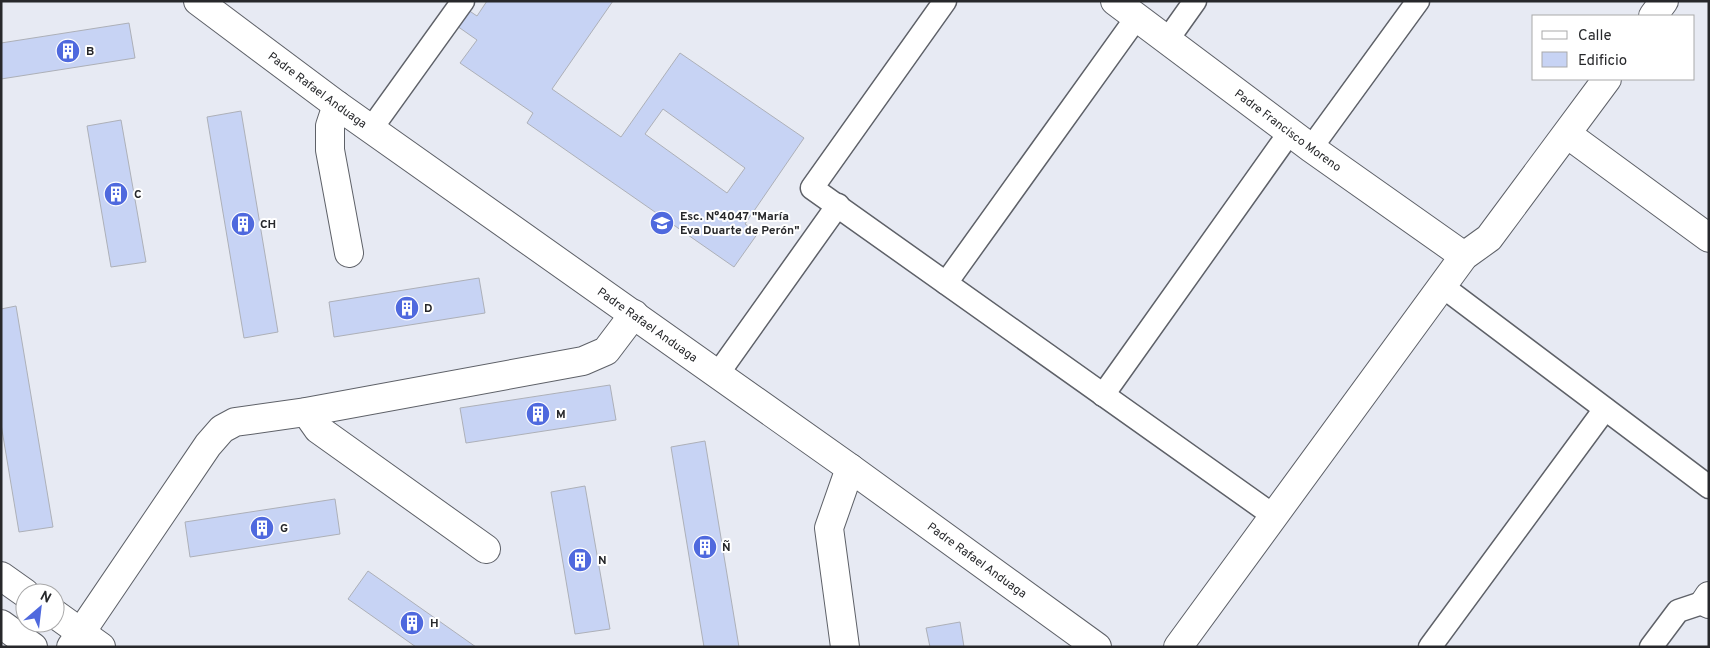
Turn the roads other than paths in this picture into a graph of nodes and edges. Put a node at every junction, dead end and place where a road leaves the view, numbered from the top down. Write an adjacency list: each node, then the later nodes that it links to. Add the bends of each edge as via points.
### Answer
1 (198, 1): 12 (street, Padre Rafael Anduaga)
2 (463, 1): 13 (street)
3 (945, 1): 16 (street, via 812,188)
4 (1116, 1): 9 (street, Padre Francisco Moreno)
5 (1195, 1): 10 (street)
6 (1418, 1): 15 (street)
7 (1664, 1): 8 (street)
8 (1654, 15)
9 (1137, 17): 10 (street, Padre Francisco Moreno); 20 (street)
10 (1168, 39): 15 (street, Padre Francisco Moreno)
11 (1607, 80): 14 (street)
12 (337, 105): 13 (street, Padre Rafael Anduaga); 18 (street, via 330,126 330,150)
13 (371, 129): 22 (street, Padre Rafael Anduaga)
14 (1567, 134): 17 (street); 19 (street, via 1489,238)
15 (1301, 140): 19 (street, Padre Francisco Moreno); 24 (street)
16 (838, 205): 20 (street); 23 (street)
17 (1709, 238)
18 (349, 253)
19 (1464, 256): 21 (street)
20 (946, 283): 24 (street)
21 (1442, 286): 25 (street); 29 (street)
22 (634, 314): 23 (street, Padre Rafael Anduaga); 26 (street, via 606,352 583,361)
23 (717, 375): 27 (street, Padre Rafael Anduaga)
24 (1103, 396): 29 (street)
25 (1605, 409): 28 (street); 41 (street)
26 (306, 412): 30 (street, via 318,429); 36 (street, via 235,422 222,430 208,445)
27 (850, 468): 38 (street, via 829,528); 39 (street, Padre Rafael Anduaga)
28 (1709, 487)
29 (1274, 516): 40 (street)
30 (486, 550)
31 (1, 576): 32 (street)
32 (15, 586)
33 (1707, 601): 42 (street, via 1678,611)
34 (1, 624): 37 (street)
35 (65, 624): 36 (street)
36 (84, 642)
37 (34, 647)
38 (845, 647)
39 (1097, 647)
40 (1178, 647)
41 (1430, 647)
42 (1651, 647)

